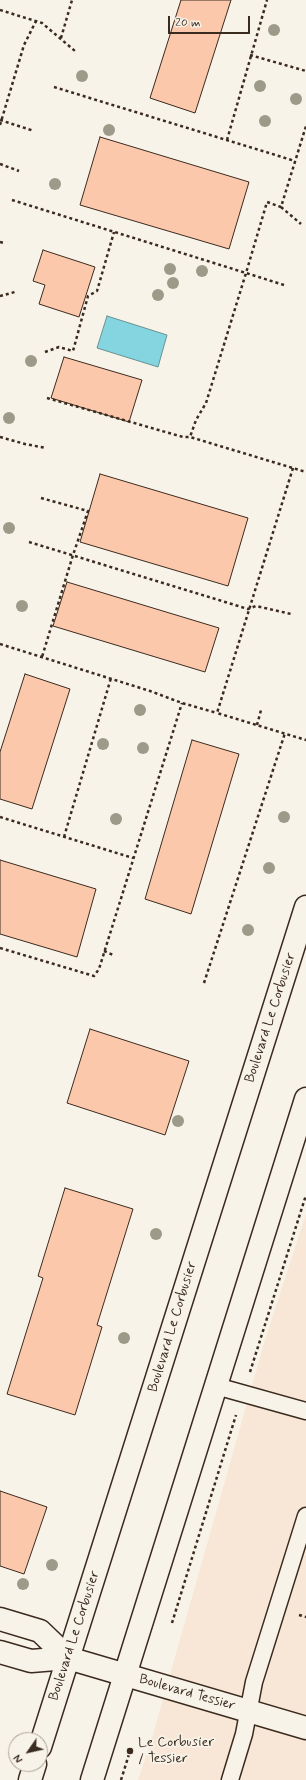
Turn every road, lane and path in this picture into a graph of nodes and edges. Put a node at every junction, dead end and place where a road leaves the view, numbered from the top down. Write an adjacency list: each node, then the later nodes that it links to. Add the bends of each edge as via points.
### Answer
1 (72, 0): 5 (path)
2 (267, 0): 7 (path)
3 (0, 10): 4 (path)
4 (36, 21): 5 (path); 10 (path, via 24,46)
5 (61, 38): 6 (path)
6 (75, 51)
7 (250, 55): 8 (path); 14 (path)
8 (306, 70)
9 (54, 87): 14 (path)
10 (1, 120): 11 (path); 13 (path)
11 (0, 125)
12 (306, 126): 15 (path)
13 (34, 131)
14 (227, 140): 15 (path)
15 (295, 161): 19 (path)
16 (0, 164): 17 (path)
17 (19, 172)
18 (12, 200): 21 (path)
19 (281, 207): 20 (path); 24 (path, via 266,202)
20 (301, 224)
21 (114, 232): 24 (path); 28 (path, via 97,291 88,296 73,351 59,347)
22 (0, 242): 23 (path)
23 (4, 243)
24 (246, 273): 25 (path); 31 (path, via 206,403)
25 (284, 285)
26 (15, 292): 27 (path)
27 (0, 296)
28 (45, 352)
29 (47, 398): 31 (path, via 183,438)
30 (0, 436): 32 (path)
31 (190, 437): 34 (path)
32 (46, 448)
33 (306, 467): 35 (path)
34 (293, 468): 35 (path); 39 (path)
35 (305, 472)
36 (41, 498): 38 (path, via 88,511)
37 (29, 542): 38 (path)
38 (73, 555): 39 (path); 42 (path)
39 (248, 609): 40 (path, via 256,606); 46 (path)
40 (291, 614)
41 (0, 644): 42 (path)
42 (42, 657): 43 (path)
43 (111, 678): 44 (path); 51 (path)
44 (182, 703): 46 (path); 52 (path)
45 (262, 710): 47 (path)
46 (216, 713): 47 (path)
47 (257, 725): 48 (path)
48 (284, 733): 49 (path); 57 (path)
49 (306, 740)
50 (0, 817): 51 (path)
51 (64, 837): 52 (path)
52 (133, 858): 55 (path)
53 (306, 907): 64 (street, Boulevard Le Corbusier)
54 (0, 948): 55 (path, via 94,976)
55 (104, 951): 56 (path)
56 (113, 955)
57 (204, 983)
58 (306, 1099): 59 (street)
59 (216, 1386): 60 (lane); 65 (street)
60 (306, 1411)
61 (306, 1516): 66 (lane, via 254,1682)
62 (0, 1619): 64 (street, Boulevard Tessier, via 40,1631)
63 (0, 1652): 64 (street, Boulevard Tessier, via 31,1661)
64 (68, 1658): 65 (street, Boulevard Tessier); 68 (street, Boulevard Le Corbusier)
65 (126, 1676): 66 (street, Boulevard Tessier); 70 (street)
66 (249, 1711): 67 (street, Boulevard Tessier); 72 (lane)
67 (306, 1728)
68 (45, 1732)
69 (130, 1751): 71 (path)
70 (92, 1780)
71 (121, 1780)
72 (230, 1780)

